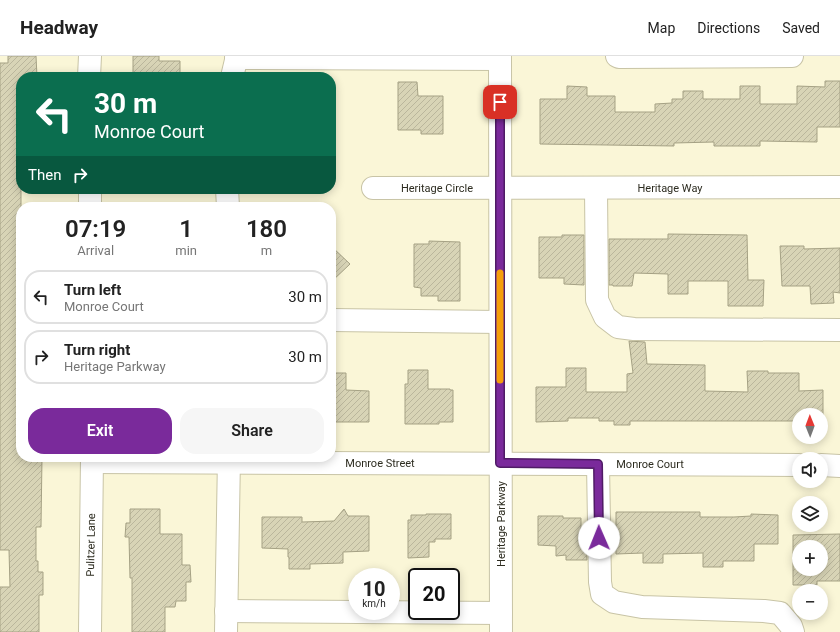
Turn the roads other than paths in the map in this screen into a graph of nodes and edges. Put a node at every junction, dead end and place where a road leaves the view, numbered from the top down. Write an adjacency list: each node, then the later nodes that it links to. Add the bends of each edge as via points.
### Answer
1 (90, 56): 6 (street)
2 (617, 56): 3 (street)
3 (792, 56)
4 (499, 58): 5 (street); 9 (street, Heritage Parkway)
5 (235, 64)
6 (90, 72)
7 (840, 187): 10 (street, Heritage Way)
8 (373, 188): 9 (street, Heritage Circle)
9 (500, 188): 10 (street, Heritage Way); 12 (street, Heritage Parkway)
10 (596, 188): 13 (street, via 597,300 606,317 618,327)
11 (336, 320): 12 (street)
12 (500, 322): 17 (street, Heritage Parkway)
13 (840, 330)
14 (336, 461): 17 (street, Monroe Street)
15 (92, 462): 24 (street, Pulitzer Lane)
16 (229, 462): 22 (street)
17 (500, 463): 18 (street, Monroe Court); 23 (street, Heritage Parkway)
18 (598, 464): 19 (street, Monroe Court); 25 (street, via 602,594 614,602 642,607 764,610 780,613)
19 (792, 465)
20 (828, 465): 21 (street)
21 (840, 466)
22 (226, 622): 23 (street)
23 (501, 623)
24 (90, 632)
25 (793, 632)

